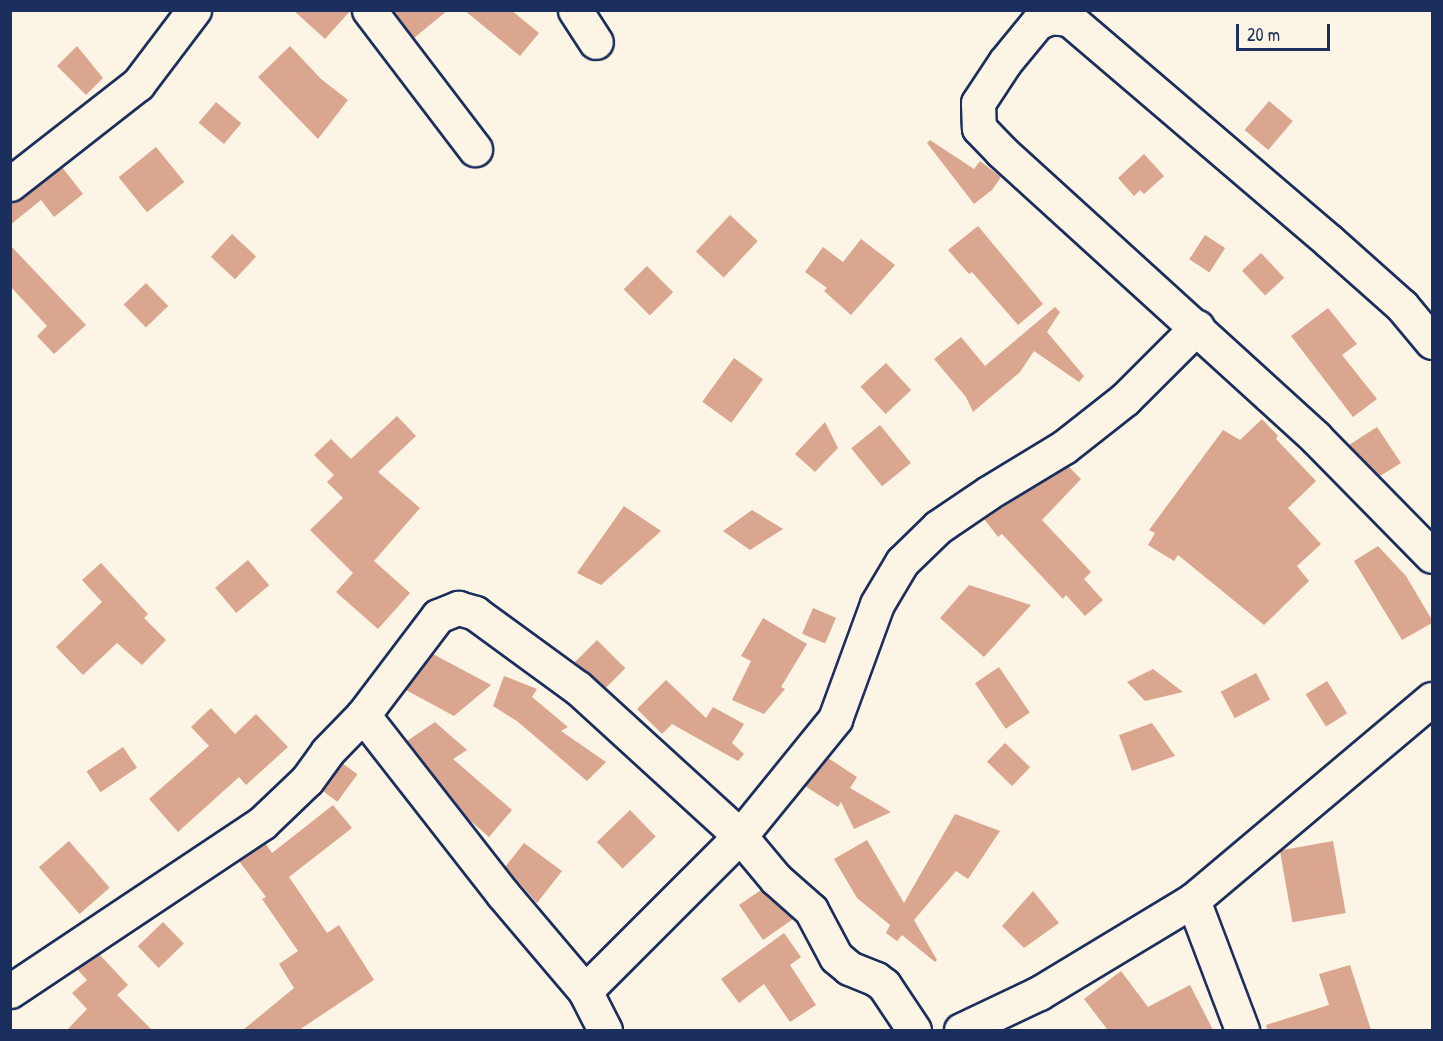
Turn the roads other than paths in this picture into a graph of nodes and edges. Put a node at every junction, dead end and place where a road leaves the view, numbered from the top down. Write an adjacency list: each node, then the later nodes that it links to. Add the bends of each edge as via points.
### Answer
1 (194, 10): 6 (street, via 138,84)
2 (369, 10): 5 (street)
3 (575, 10): 4 (street)
4 (596, 42)
5 (476, 149)
6 (10, 184)
7 (1197, 327): 8 (street, via 979,128 978,103 1037,23 1051,17 1069,19 1402,306); 9 (street, via 1316,438); 12 (street, via 1125,399 1073,441 938,527 902,562 877,604 835,719)
8 (1432, 342)
9 (1432, 556)
10 (1432, 699): 13 (street)
11 (363, 715): 12 (street, via 438,616 458,608 475,613 578,688); 14 (street, via 327,752 307,780 262,823); 15 (street, via 502,893)
12 (740, 836): 15 (street); 17 (street, via 776,879 811,910 836,957 884,985)
13 (1193, 900): 18 (street, via 1039,993); 19 (street)
14 (10, 991)
15 (585, 991): 16 (street)
16 (605, 1030)
17 (914, 1030)
18 (961, 1030)
19 (1242, 1030)

